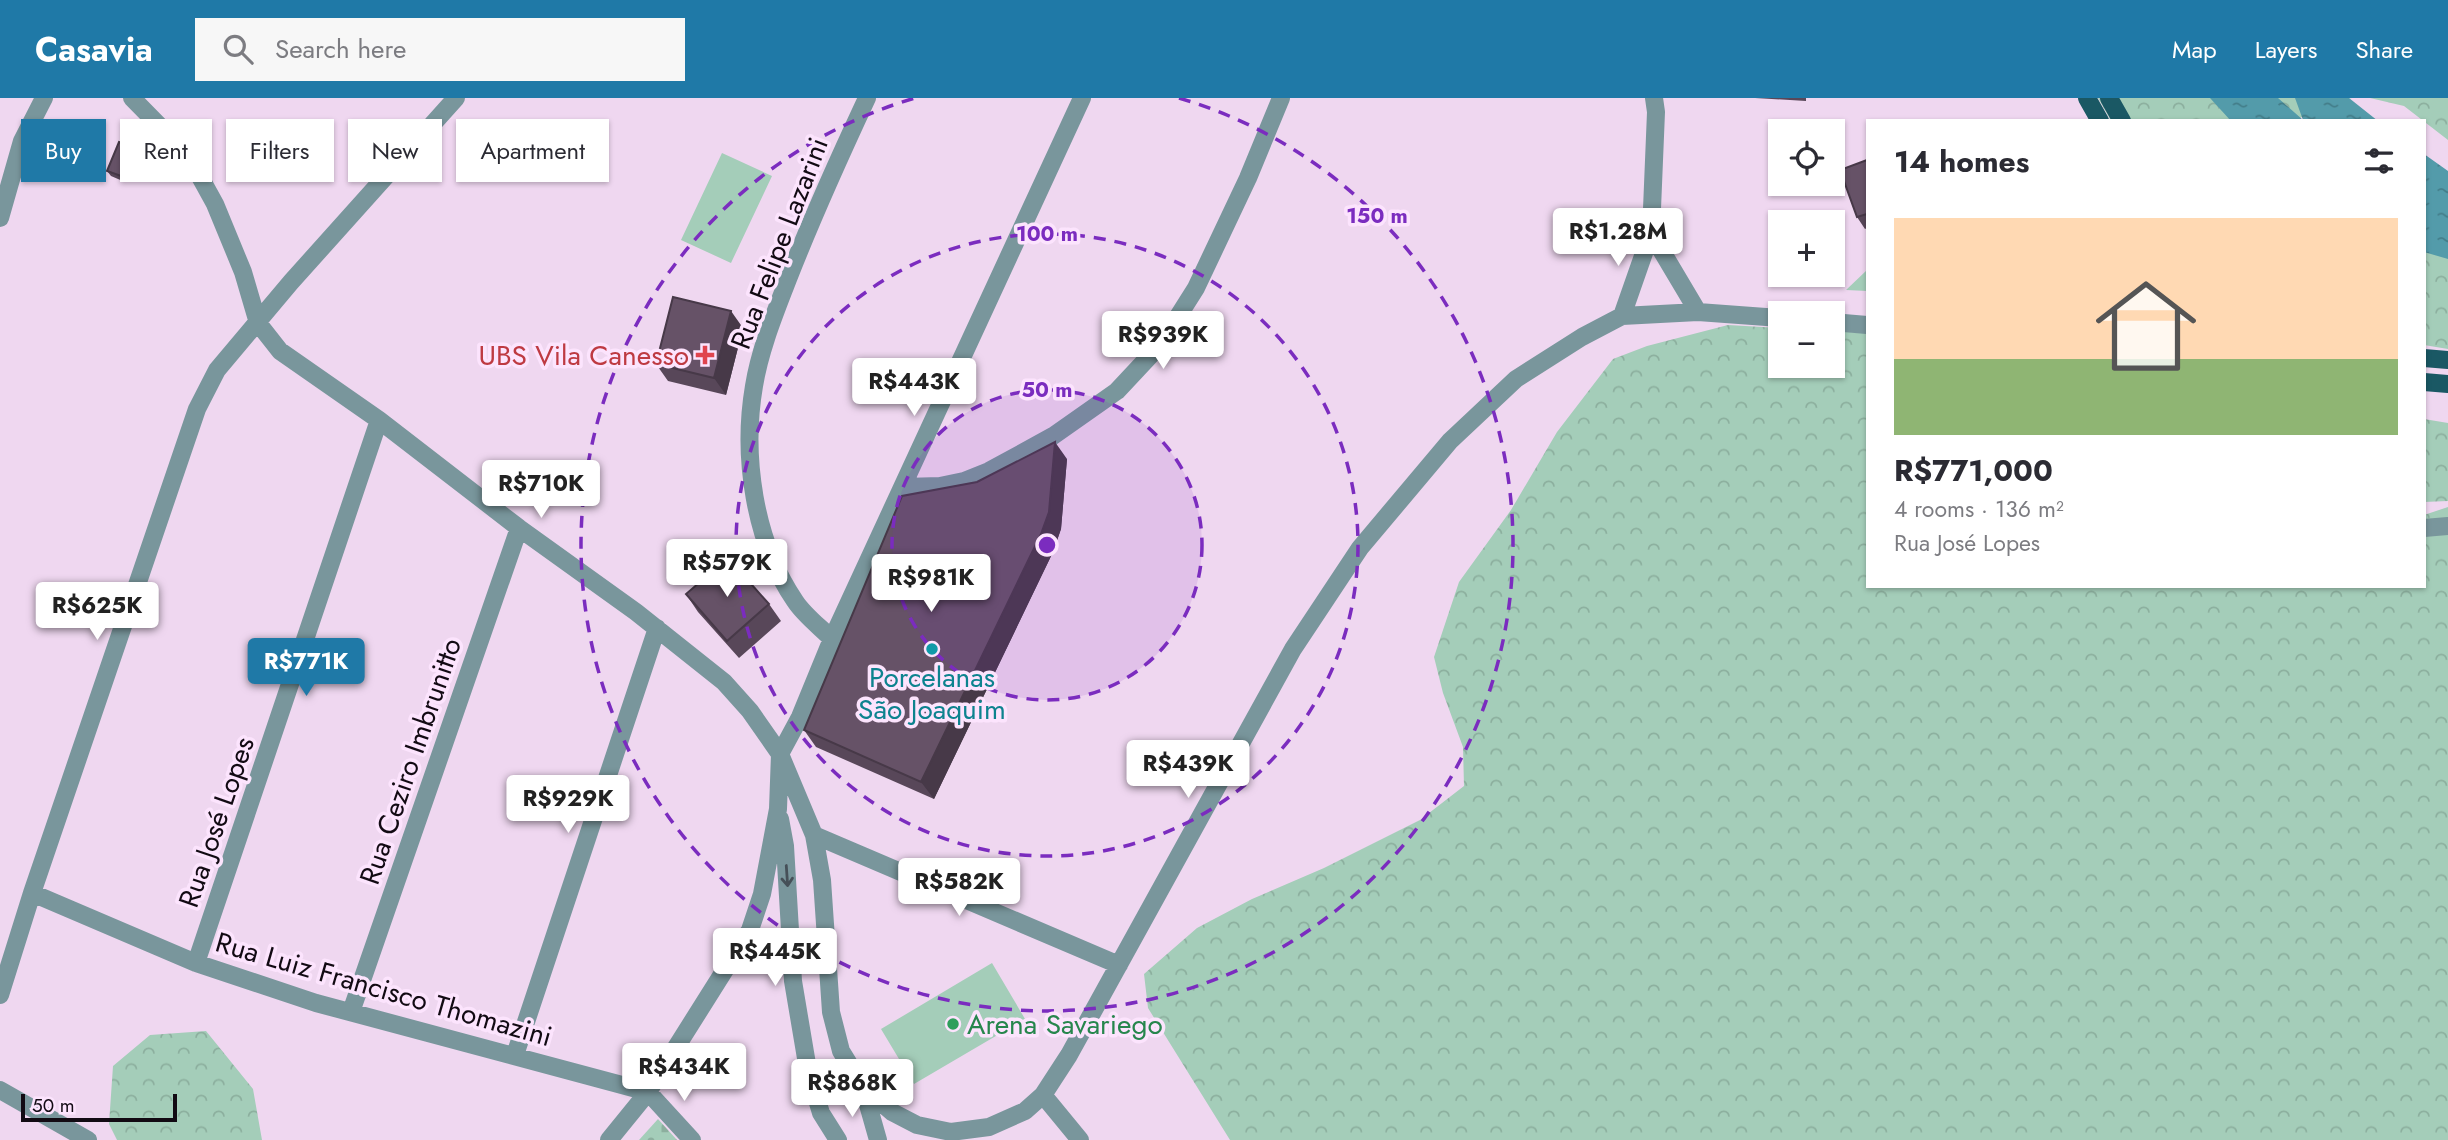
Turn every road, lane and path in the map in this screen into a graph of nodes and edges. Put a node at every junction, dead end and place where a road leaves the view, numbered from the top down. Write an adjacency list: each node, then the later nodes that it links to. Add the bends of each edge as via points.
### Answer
1 (44, 98): 12 (street, via 22,141)
2 (132, 98): 17 (street, via 188,155 215,204)
3 (456, 98): 17 (street)
4 (867, 98): 30 (street, Rua Felipe Lazarini, via 818,204 772,322 754,385 749,454 756,505 773,560 795,602)
5 (1082, 98): 25 (street)
6 (1281, 98): 25 (street, via 1196,288 1160,345 1117,391 1053,436 989,471 964,481)
7 (1654, 98): 13 (street)
8 (2087, 98): 10 (main road)
9 (2109, 98): 11 (main road)
10 (2099, 119)
11 (2121, 119)
12 (0, 218)
13 (1651, 233): 14 (street); 15 (street)
14 (1698, 312): 15 (street); 16 (street)
15 (1622, 316): 36 (street, via 1516,379 1450,441 1360,548 1293,649)
16 (1768, 317)
17 (258, 323): 24 (street, via 280,351); 34 (street, via 217,370 197,409)
18 (1845, 323): 19 (street)
19 (1866, 324)
20 (2426, 358): 21 (main road)
21 (2448, 360)
22 (2426, 382): 23 (main road)
23 (2448, 384)
24 (379, 420): 27 (street); 35 (street, Rua José Lopes)
25 (904, 487): 30 (street)
26 (2448, 526): 28 (street)
27 (519, 528): 29 (street); 38 (street, Rua Ceziro Imbrunitto)
28 (2426, 528)
29 (657, 628): 31 (street, via 724,682); 39 (street)
30 (832, 639): 31 (street)
31 (780, 754): 32 (street); 33 (street)
32 (778, 809): 42 (street, via 762,894 750,930); 48 (street, one-way to 48, via 785,846 793,981 808,1070 821,1113)
33 (814, 835): 36 (street); 40 (street, via 822,880 831,1012 841,1051)
34 (32, 893): 35 (street, Rua Luiz Francisco Thomazini); 37 (street)
35 (196, 963): 38 (street, Rua Luiz Francisco Thomazini)
36 (1119, 965): 43 (street)
37 (0, 995)
38 (351, 1012): 39 (street, Rua Luiz Francisco Thomazini)
39 (515, 1055): 42 (street, Rua Luiz Francisco Thomazini)
40 (863, 1087): 44 (street); 49 (street)
41 (0, 1090): 45 (street)
42 (648, 1092): 46 (street); 47 (street)
43 (1042, 1095): 44 (street, via 1025,1111 989,1127); 50 (street)
44 (914, 1133)
45 (88, 1140)
46 (609, 1140)
47 (692, 1140)
48 (838, 1140)
49 (878, 1140)
50 (1080, 1140)

